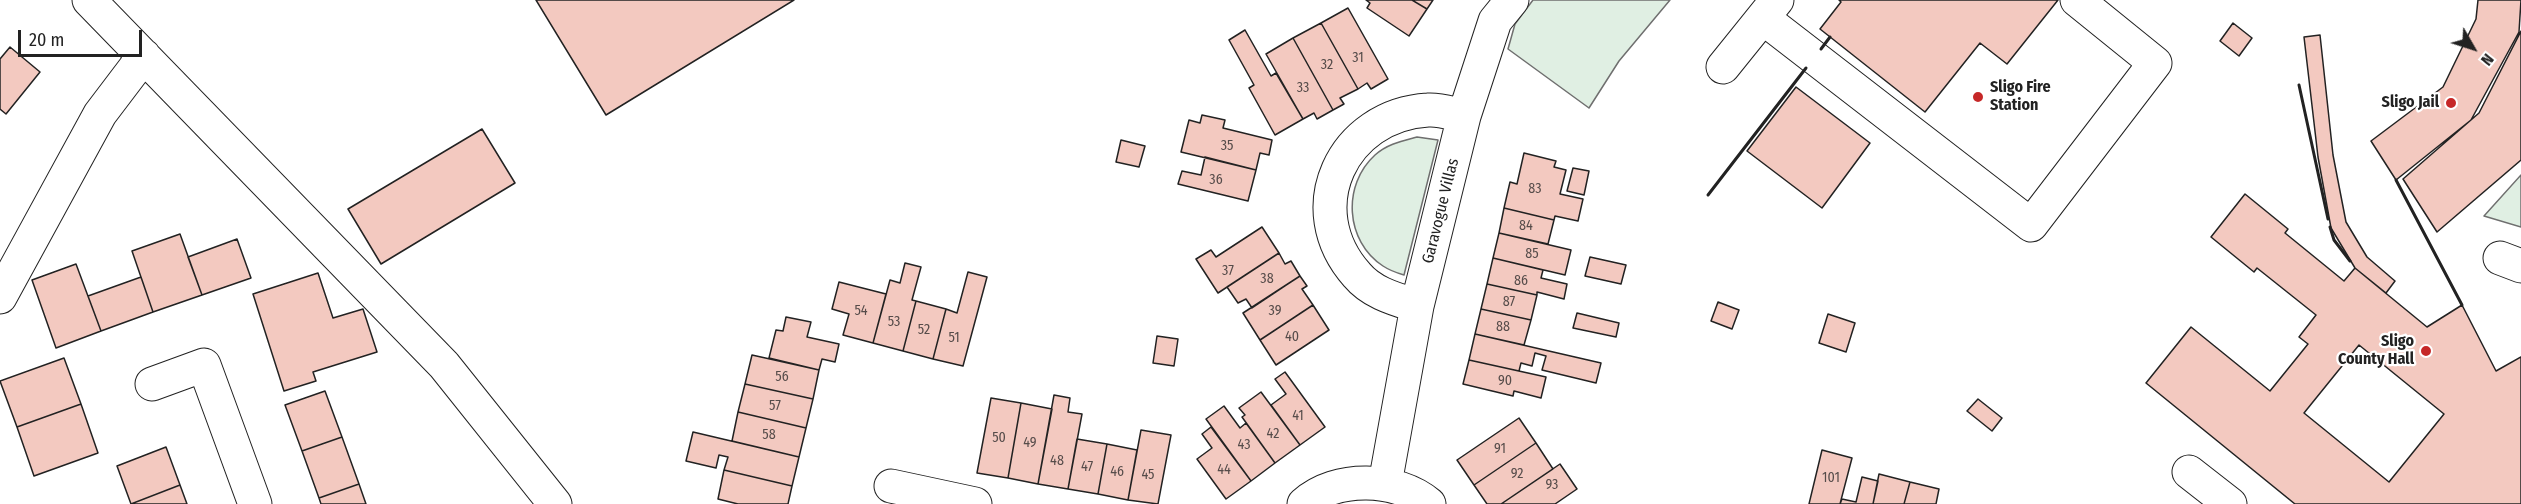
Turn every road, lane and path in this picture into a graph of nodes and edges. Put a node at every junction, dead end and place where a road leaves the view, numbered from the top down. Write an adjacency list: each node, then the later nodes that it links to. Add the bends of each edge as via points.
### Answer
1 (89, 0): 5 (street)
2 (1512, 0): 7 (street, Garavogue Villas, via 1495,21)
3 (2077, 0): 4 (street, via 2155,63 2031,225)
4 (1770, 9): 6 (street)
5 (144, 56): 8 (street, via 100,114); 15 (street, via 444,365)
6 (1723, 67)
7 (1464, 116): 9 (street, Garavogue Villas); 9 (street, via 1431,109 1398,114 1368,129 1345,153 1332,184 1330,218 1338,250 1358,277 1385,297)
8 (0, 297)
9 (1417, 306): 12 (street, Garavogue Villas)
10 (152, 384): 14 (street, via 204,365)
11 (2189, 472): 19 (street)
12 (1385, 484): 17 (street, via 1345,485); 18 (street, via 1419,496)
13 (891, 486): 16 (street)
14 (255, 504)
15 (555, 504)
16 (975, 504)
17 (1304, 504)
18 (1429, 504)
19 (2230, 504)

